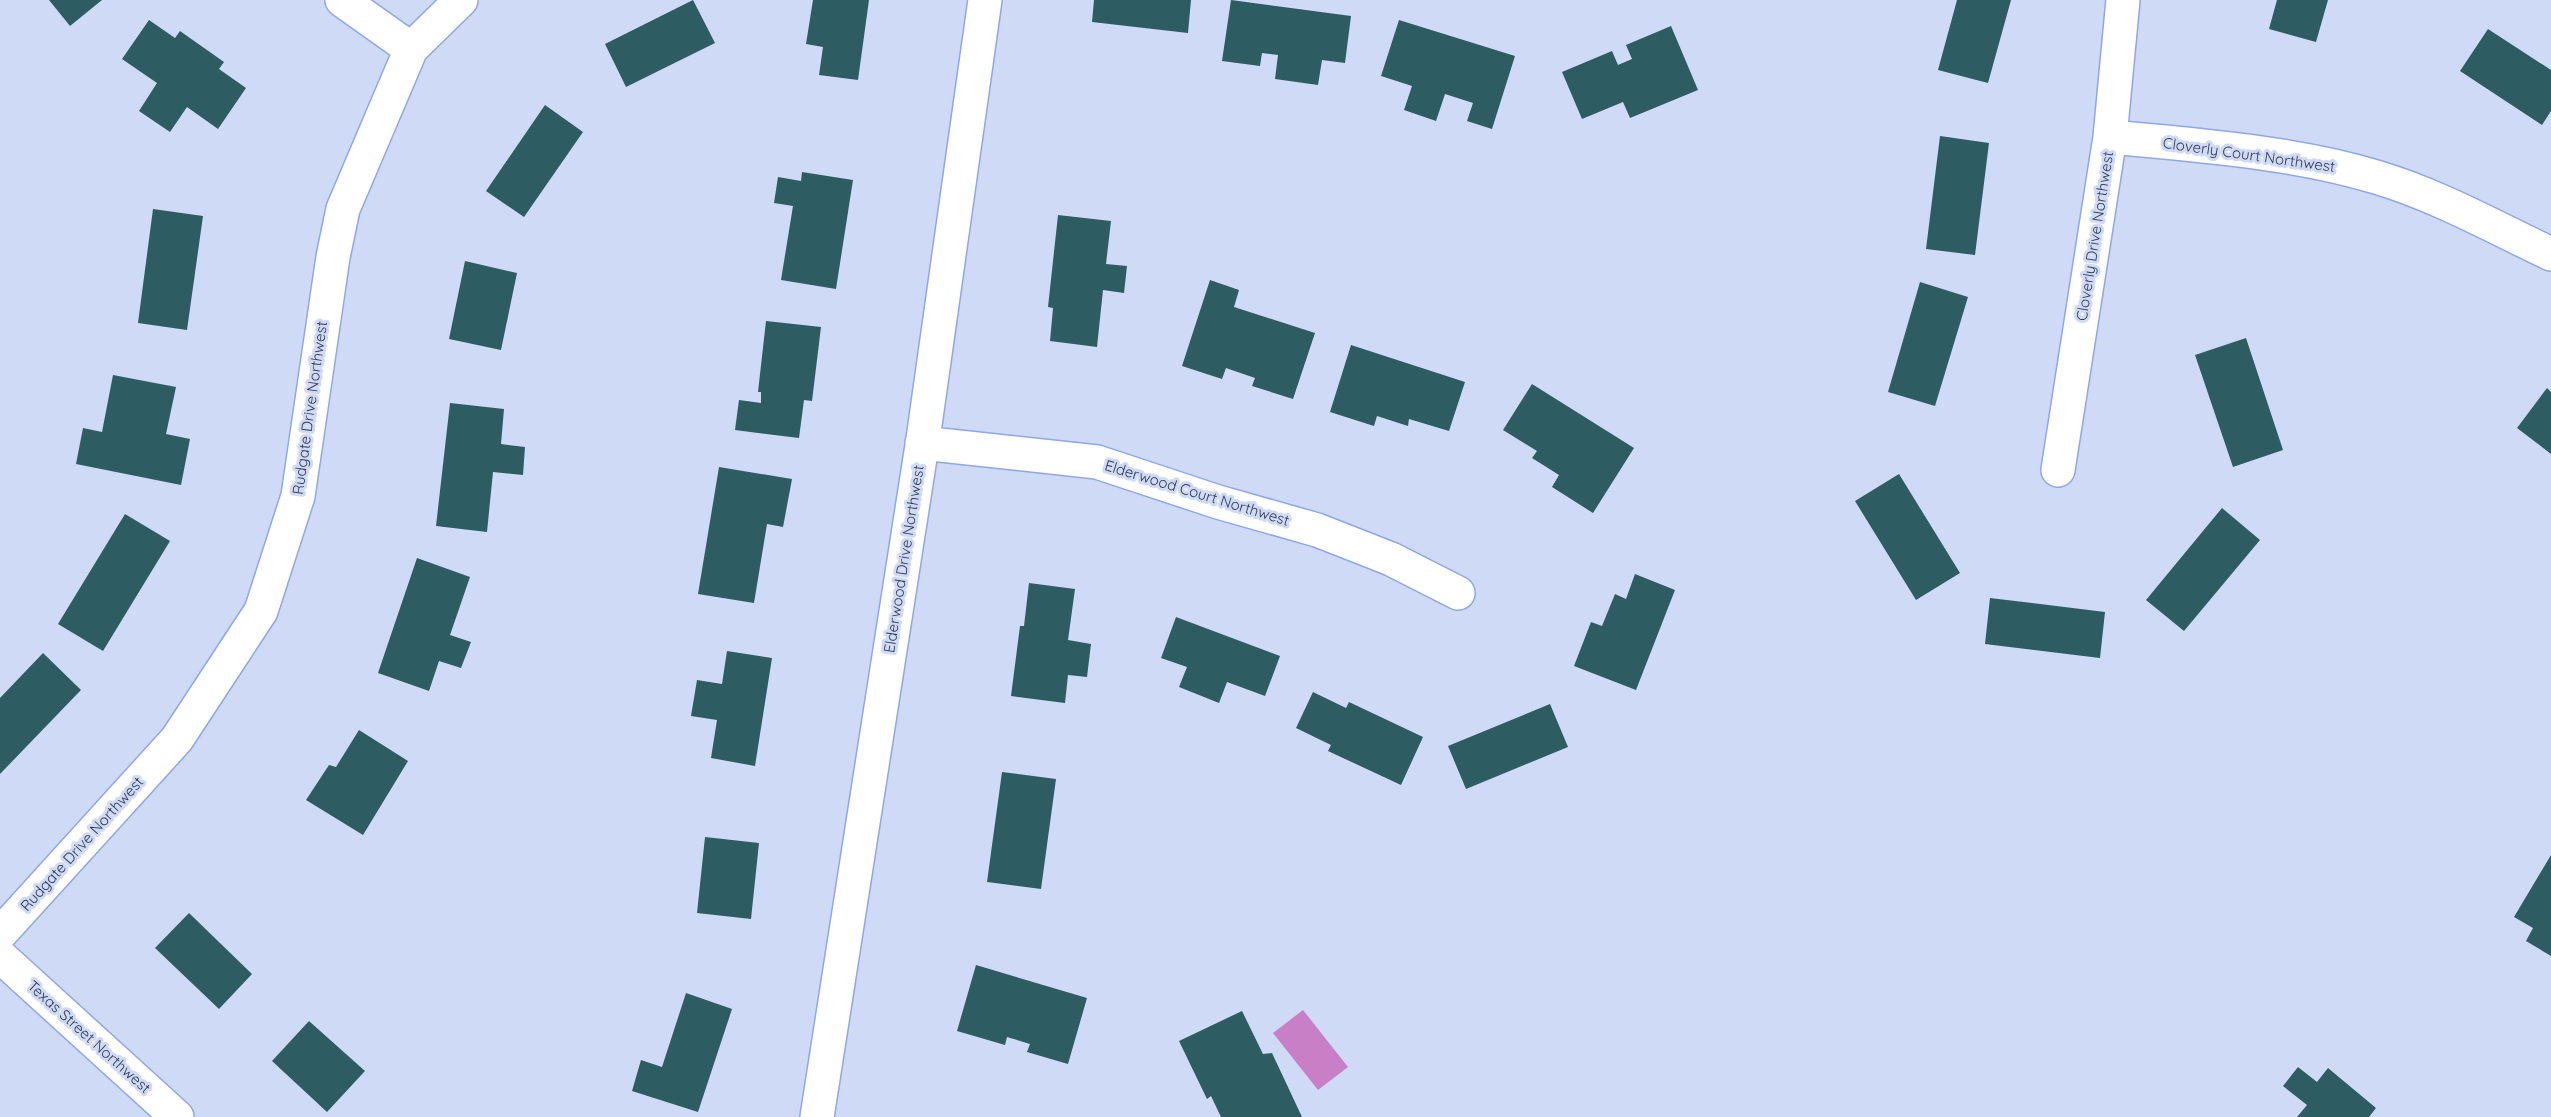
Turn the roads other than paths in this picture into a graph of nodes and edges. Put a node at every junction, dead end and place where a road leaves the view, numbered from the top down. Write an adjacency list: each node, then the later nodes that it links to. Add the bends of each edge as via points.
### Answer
1 (342, 0): 5 (street)
2 (461, 0): 5 (street, Rudgate Drive Northwest)
3 (985, 0): 8 (street, Elderwood Drive Northwest)
4 (2123, 0): 6 (street, Cloverly Drive Northwest)
5 (411, 49): 11 (street, Rudgate Drive Northwest, via 344,209 331,267 298,496 261,611 177,739)
6 (2110, 137): 7 (street, Cloverly Court Northwest, via 2305,161 2374,176 2411,189); 9 (street, Cloverly Drive Northwest)
7 (2551, 254)
8 (922, 443): 10 (street, Elderwood Court Northwest, via 1096,462 1317,530 1391,559); 13 (street, Elderwood Drive Northwest)
9 (2058, 470)
10 (1458, 593)
11 (0, 934)
12 (0, 956): 14 (street, Texas Street Northwest)
13 (822, 1116)
14 (177, 1117)

